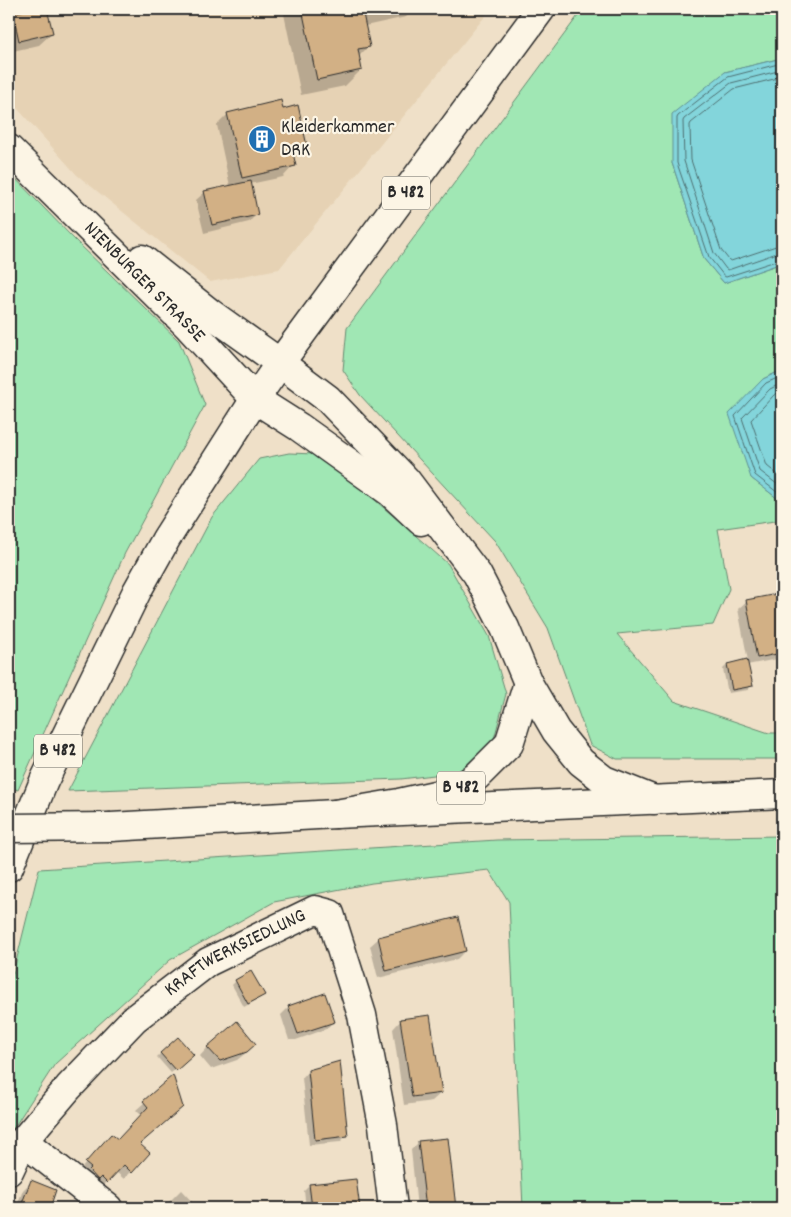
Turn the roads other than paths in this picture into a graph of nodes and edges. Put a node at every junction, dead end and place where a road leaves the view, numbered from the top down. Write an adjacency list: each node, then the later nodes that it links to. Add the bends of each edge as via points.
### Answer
1 (541, 9): 4 (main road, B 482)
2 (9, 150): 3 (main road, NIENBURGER STRASSE)
3 (28, 169): 4 (main road, NIENBURGER STRASSE, via 210,313); 5 (main road, NIENBURGER STRASSE, via 188,326)
4 (280, 363): 5 (main road, B 482); 6 (main road, NIENBURGER STRASSE, via 328,399 406,480)
5 (255, 400): 6 (main road, NIENBURGER STRASSE, via 390,492); 12 (main road, B 482, via 166,539 137,591 44,781)
6 (477, 574): 7 (main road)
7 (528, 683): 9 (main road, via 556,731 581,762 604,780); 10 (main road, B 482, via 510,744 458,790)
8 (782, 794): 9 (main road)
9 (654, 800): 10 (main road)
10 (335, 814): 11 (main road, bridge, via 111,827)
11 (9, 828)
12 (9, 868)
13 (23, 1141): 14 (main road, KRAFTWERKSIEDLUNG); 15 (main road); 16 (main road, KRAFTWERKSIEDLUNG, via 134,1019 208,962 315,910 330,914 362,1015 383,1126)
14 (9, 1171)
15 (108, 1208)
16 (393, 1208)

